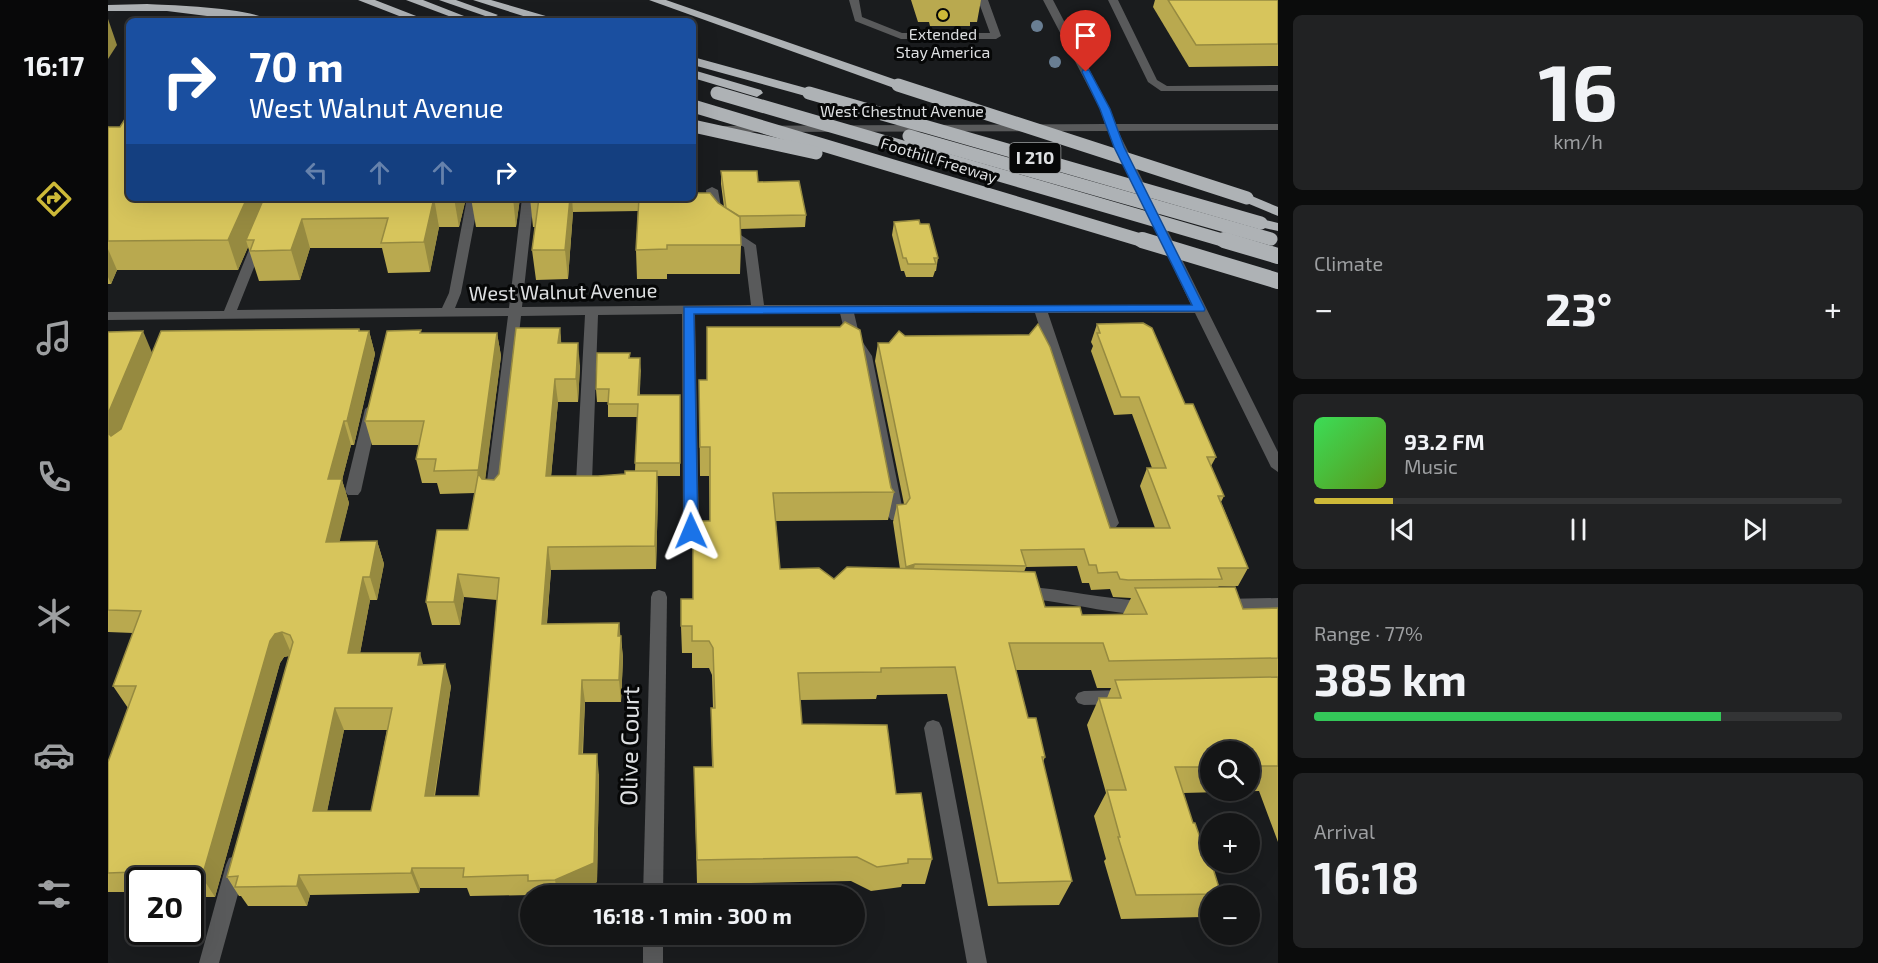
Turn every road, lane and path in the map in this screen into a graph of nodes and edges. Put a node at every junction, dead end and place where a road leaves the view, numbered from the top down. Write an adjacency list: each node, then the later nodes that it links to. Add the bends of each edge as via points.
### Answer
1 (364, 0): 12 (highway)
2 (411, 0): 13 (highway)
3 (445, 0): 14 (highway)
4 (479, 0): 15 (highway)
5 (655, 0): 29 (highway, bridge, via 898,85 1248,198)
6 (854, 0): 7 (street, via 858,19 901,36 996,36)
7 (983, 0)
8 (1048, 0): 23 (street)
9 (1113, 0): 19 (street, via 1153,82 1166,88)
10 (108, 8): 11 (highway, via 158,7)
11 (245, 18)
12 (415, 18)
13 (464, 18)
14 (502, 18)
15 (542, 18)
16 (696, 62): 31 (highway, Foothill Freeway / I 210, bridge, via 1261,223)
17 (696, 75): 31 (highway, bridge)
18 (696, 87): 32 (highway, bridge)
19 (1278, 88)
20 (696, 107): 25 (highway, Foothill Freeway / I 210, bridge)
21 (1278, 127): 23 (street, West Chestnut Avenue)
22 (696, 128): 23 (street, West Chestnut Avenue)
23 (1112, 128): 37 (street)
24 (696, 129): 25 (highway, bridge)
25 (970, 188): 33 (highway, Foothill Freeway / I 210, bridge)
26 (712, 190): 34 (street, via 714,222 750,245)
27 (472, 201): 41 (street, via 455,293)
28 (528, 201): 39 (street)
29 (1278, 212)
30 (263, 230): 42 (street)
31 (1276, 236)
32 (1278, 256)
33 (1278, 281)
34 (758, 309): 35 (street, West Walnut Avenue); 38 (street, West Walnut Avenue)
35 (846, 309): 36 (street, West Walnut Avenue); 49 (street, via 853,338 865,356)
36 (1040, 309): 37 (street, West Walnut Avenue); 50 (street)
37 (1199, 309): 45 (street)
38 (688, 310): 40 (street, West Walnut Avenue); 51 (street)
39 (515, 312): 40 (street, West Walnut Avenue); 41 (street, West Walnut Avenue); 48 (street)
40 (592, 312): 46 (street)
41 (446, 314): 42 (street, West Walnut Avenue, via 392,319)
42 (229, 315): 43 (street, West Walnut Avenue, via 176,321)
43 (109, 318)
44 (374, 399): 47 (street)
45 (1278, 467)
46 (584, 482)
47 (353, 491)
48 (493, 497)
49 (896, 516)
50 (1111, 523)
51 (691, 531)
52 (1005, 592): 56 (street, via 1046,594 1120,607)
53 (659, 597): 61 (street, Olive Court)
54 (1278, 605): 55 (street)
55 (1209, 607)
56 (1166, 608)
57 (1141, 697): 58 (street)
58 (1084, 698)
59 (933, 728): 65 (street)
60 (240, 848): 63 (street)
61 (654, 885)
62 (653, 945): 64 (street)
63 (209, 963)
64 (653, 963)
65 (977, 963)

